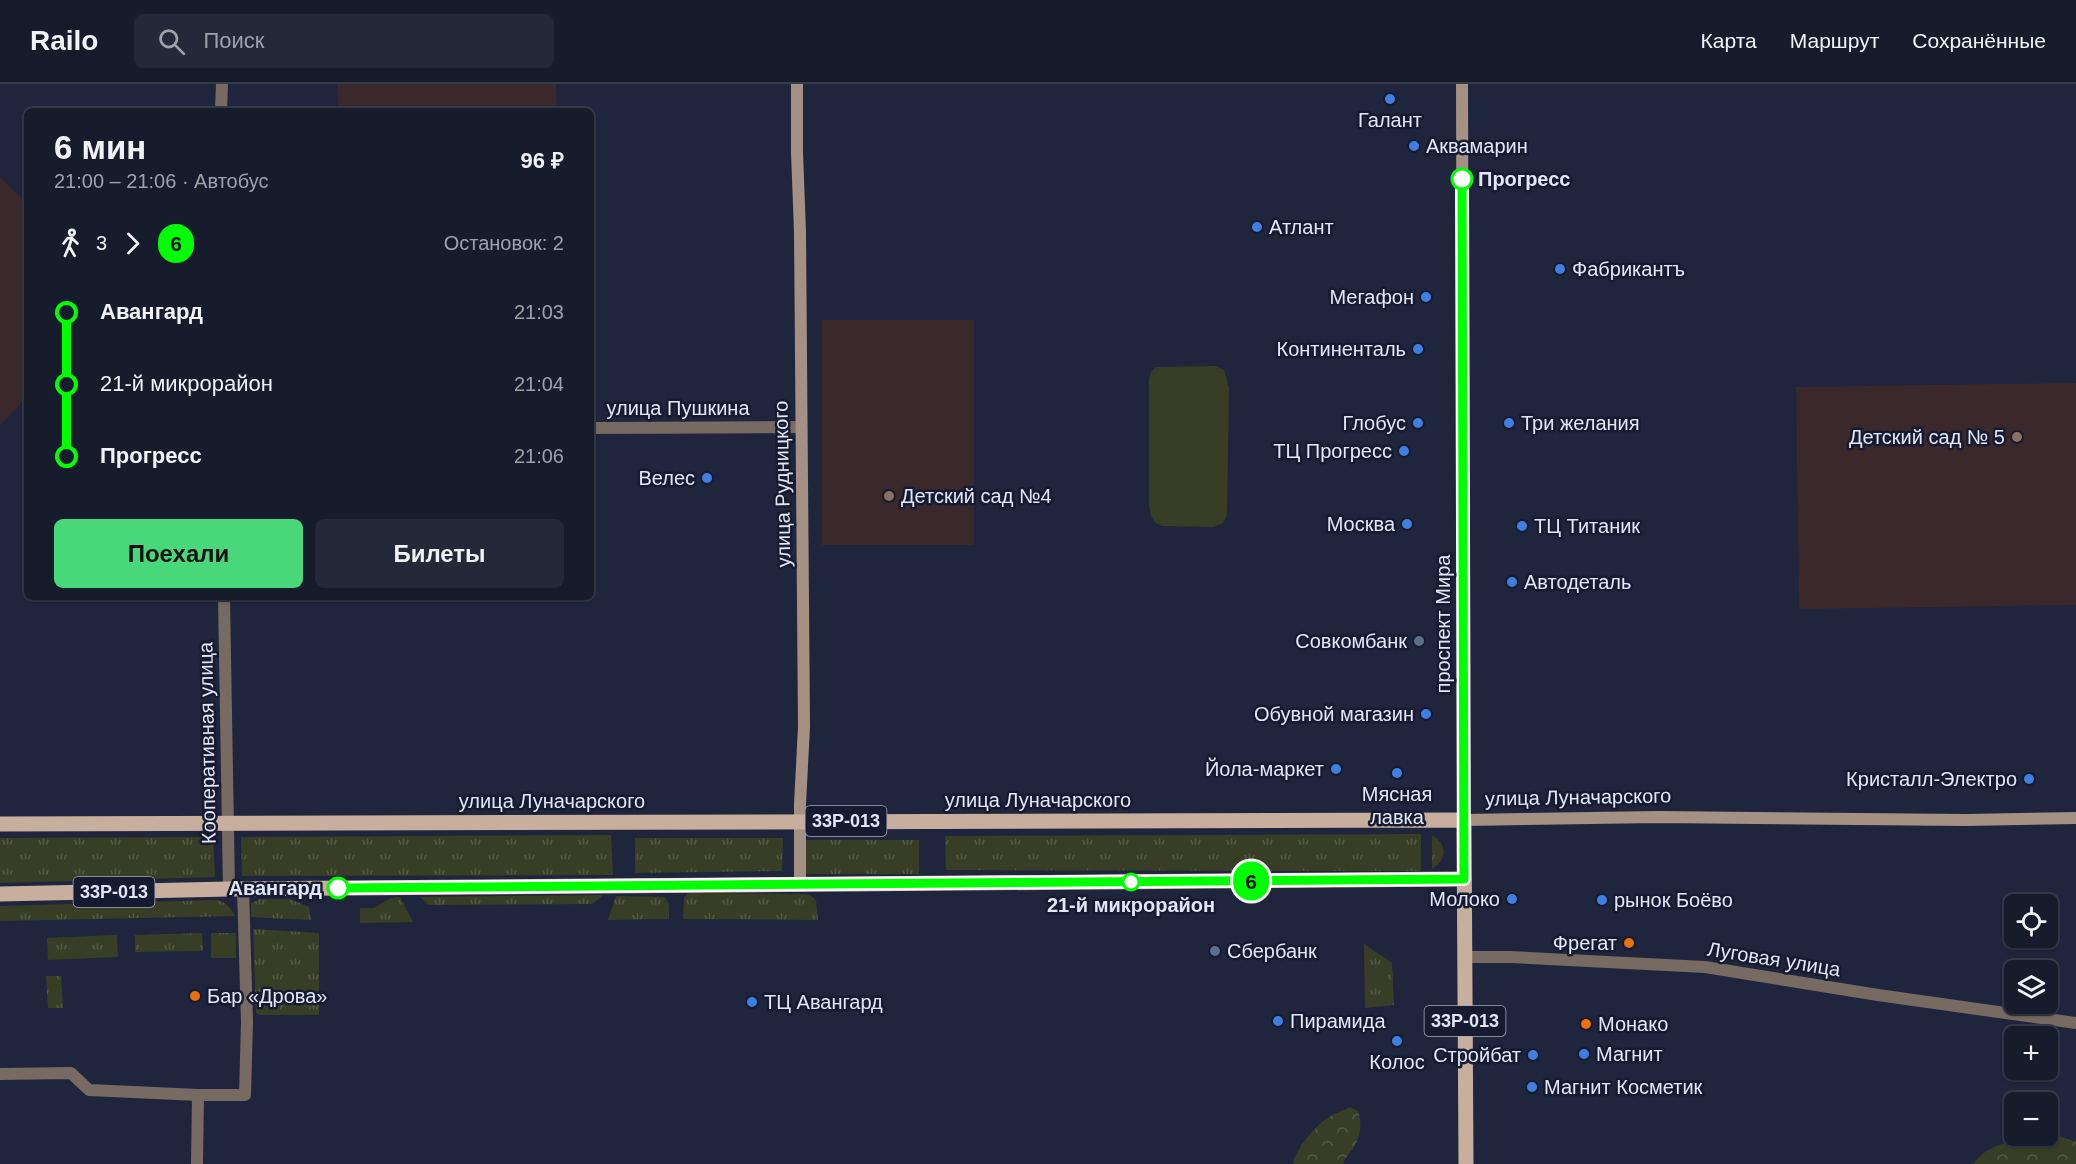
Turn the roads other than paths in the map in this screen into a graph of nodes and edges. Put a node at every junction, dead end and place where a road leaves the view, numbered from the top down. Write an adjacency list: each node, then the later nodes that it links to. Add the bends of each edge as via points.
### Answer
1 (222, 84): 4 (street)
2 (797, 84): 5 (street, улица Рудницкого)
3 (1462, 84): 9 (street, проспект Мира)
4 (221, 108)
5 (801, 427): 6 (street, улица Пушкина); 10 (street, улица Рудницкого)
6 (594, 428)
7 (224, 600): 11 (street, Кооперативная улица)
8 (2076, 818): 9 (street, улица Луначарского)
9 (1464, 820): 10 (main road, улица Луначарского / 33Р-013); 13 (main road, проспект Мира / 33Р-013)
10 (801, 821): 11 (main road, улица Луначарского / 33Р-013); 14 (street, улица Рудницкого)
11 (227, 823): 12 (main road, улица Луначарского / 33Р-013); 15 (street, Кооперативная улица)
12 (0, 825)
13 (1464, 879): 14 (main road, 33Р-013); 17 (main road, проспект Мира / 33Р-013)
14 (800, 884): 15 (main road, 33Р-013)
15 (236, 889): 16 (main road, 33Р-013); 20 (street, Кооперативная улица, via 247,1022 245,1095)
16 (0, 894)
17 (1465, 957): 18 (street, Луговая улица, via 1705,967); 22 (main road, проспект Мира / 33Р-013)
18 (2076, 1023)
19 (0, 1074): 20 (street, via 71,1073 89,1090)
20 (198, 1095): 21 (street)
21 (196, 1164)
22 (1466, 1164)

